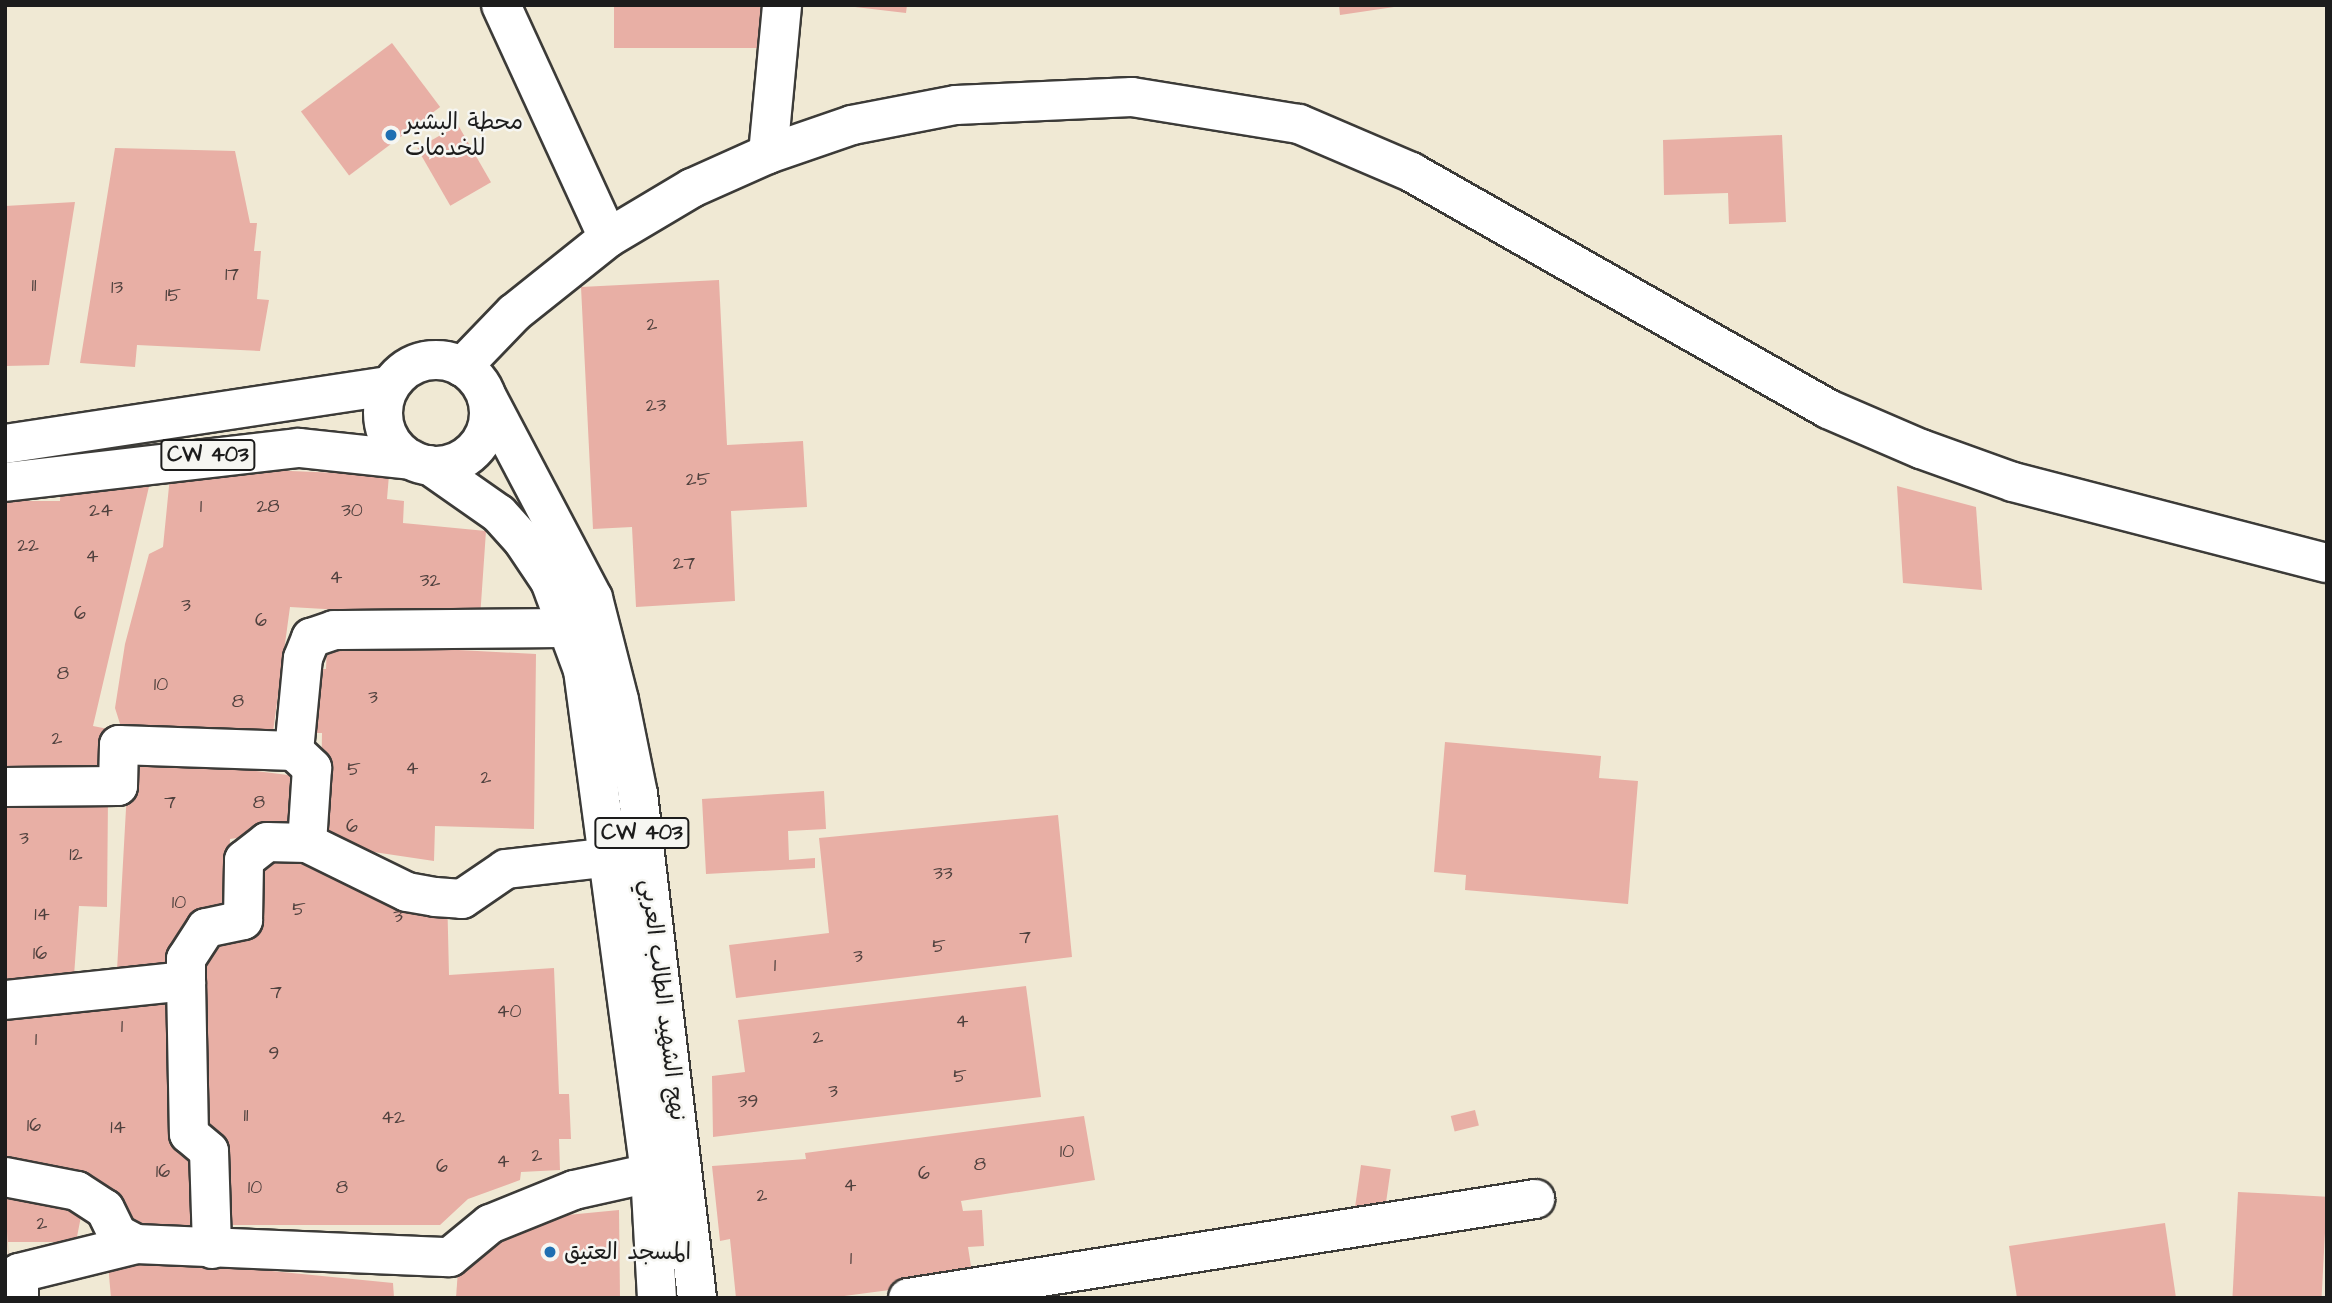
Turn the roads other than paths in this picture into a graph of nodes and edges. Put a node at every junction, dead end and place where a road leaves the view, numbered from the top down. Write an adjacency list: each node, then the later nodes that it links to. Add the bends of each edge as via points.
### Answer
1 (501, 5): 4 (main road)
2 (782, 5): 3 (main road)
3 (768, 154): 4 (main road, via 692,188); 11 (main road, via 852,125 957,105 1056,96 1132,96 1299,124 1412,172 1828,409 1921,449 2013,482)
4 (608, 238): 5 (main road, via 514,313)
5 (462, 367): 6 (main road, via 430,360 414,365); 7 (main road)
6 (390, 386): 8 (main road, CW 403); 9 (main road, via 383,420 388,436)
7 (487, 397): 9 (main road, via 487,423 477,447 455,462); 26 (main road, نهج الشهيد الطالب العربي / CW 403, via 593,598 619,700 638,794)
8 (5, 444)
9 (421, 463): 10 (main road, نهج الشهيد الطالب العربي / CW 403, via 299,448); 12 (main road, نهج الشهيد الطالب العربي / CW 403, via 499,514 523,541)
10 (5, 482)
11 (2327, 563)
12 (571, 628): 13 (main road, via 382,626 311,638); 16 (main road, نهج الشهيد الطالب العربي / CW 403)
13 (294, 751): 14 (main road, via 119,745 118,786); 15 (main road, via 312,768)
14 (5, 787)
15 (307, 843): 16 (main road, via 407,891 435,898 462,899 506,869); 17 (main road, via 267,842 244,860 243,920 206,928 186,959)
16 (611, 857): 19 (main road, نهج الشهيد الطالب العربي / CW 403)
17 (186, 981): 18 (main road); 23 (main road, via 189,1134 209,1151)
18 (5, 1000)
19 (650, 1173): 23 (main road, via 575,1190 490,1224 450,1257); 25 (main road, نهج الشهيد الطالب العربي / CW 403)
20 (5, 1177): 22 (main road, via 77,1191 105,1209 117,1234)
21 (1535, 1199): 27 (main road)
22 (136, 1244): 23 (main road); 24 (main road, via 19,1273)
23 (212, 1249)
24 (19, 1298)
25 (657, 1298)
26 (697, 1298)
27 (908, 1298)

